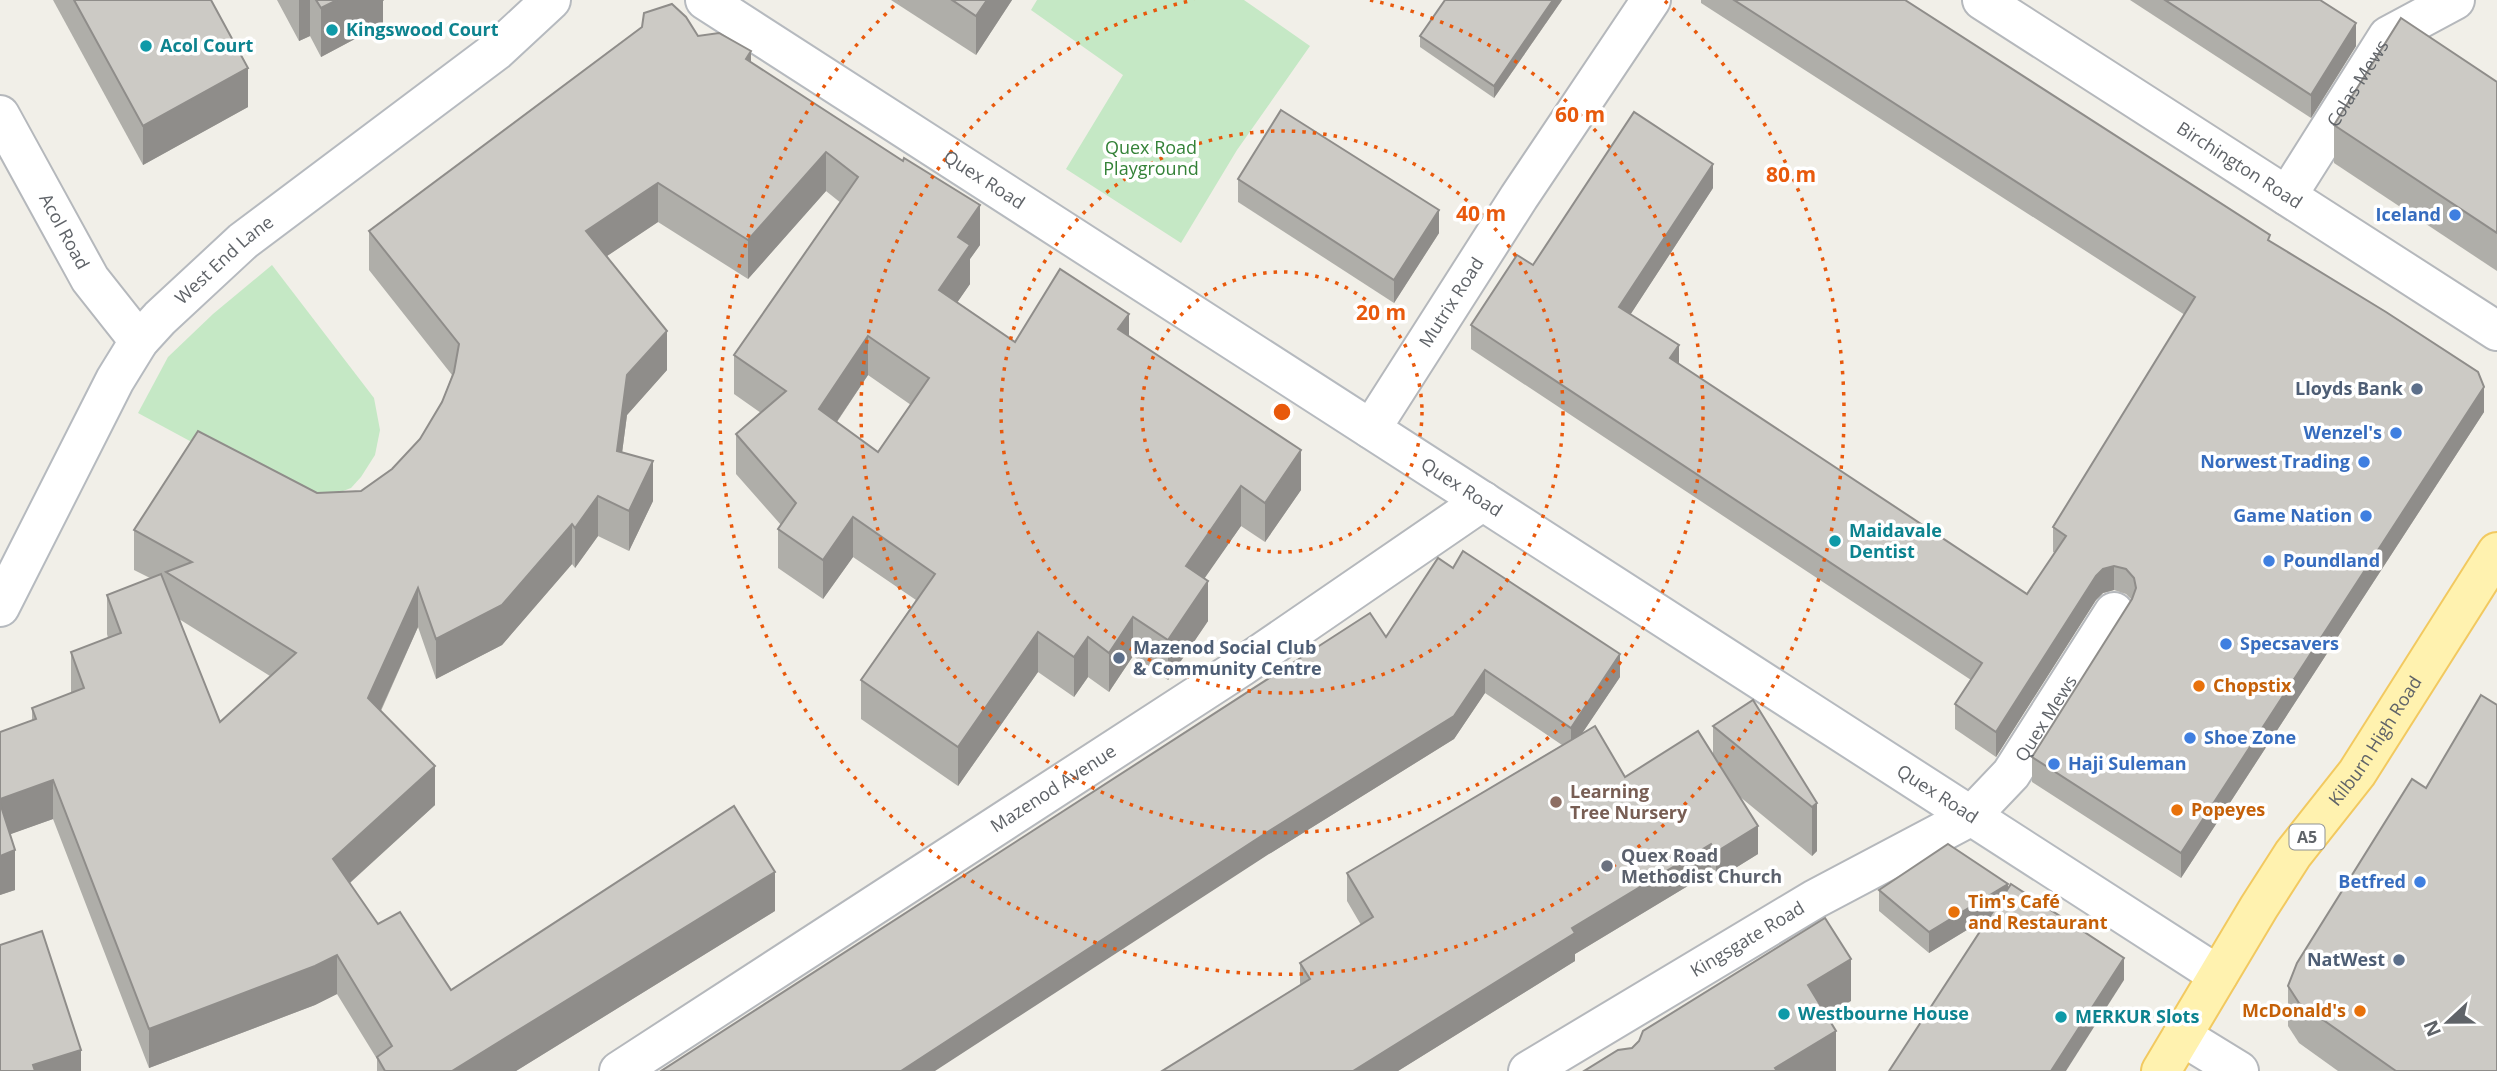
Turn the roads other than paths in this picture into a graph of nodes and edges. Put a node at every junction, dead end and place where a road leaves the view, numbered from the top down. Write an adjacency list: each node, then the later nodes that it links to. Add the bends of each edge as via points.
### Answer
1 (551, 0): 9 (street, West End Lane, via 496,51 243,241)
2 (705, 0): 10 (street, Quex Road)
3 (1651, 0): 10 (street, Mutrix Road)
4 (1982, 0): 7 (street, Birchington Road)
5 (2455, 0): 7 (street, Colas Mews, via 2388,36)
6 (0, 115): 9 (street, Acol Road, via 90,279)
7 (2287, 196): 8 (street, Birchington Road)
8 (2497, 331)
9 (139, 341): 13 (street, West End Lane)
10 (1371, 429): 11 (street, Quex Road)
11 (1483, 501): 15 (street, Quex Road); 20 (street, Mazenod Avenue, via 1241,667)
12 (2497, 552): 16 (main road, Kilburn High Road / A5, via 2357,773 2293,854)
13 (0, 607)
14 (2114, 612): 15 (street, Quex Mews, via 2011,774)
15 (1970, 817): 16 (street, Quex Road); 17 (street, Kingsgate Road, via 1815,899)
16 (2218, 975): 18 (main road, Kilburn High Road / A5)
17 (1597, 1028): 19 (street); 21 (street, Kingsgate Road)
18 (2182, 1036): 22 (main road, Kilburn High Road / A5); 23 (street)
19 (1617, 1065)
20 (619, 1071)
21 (1528, 1071)
22 (2161, 1071)
23 (2239, 1071)

